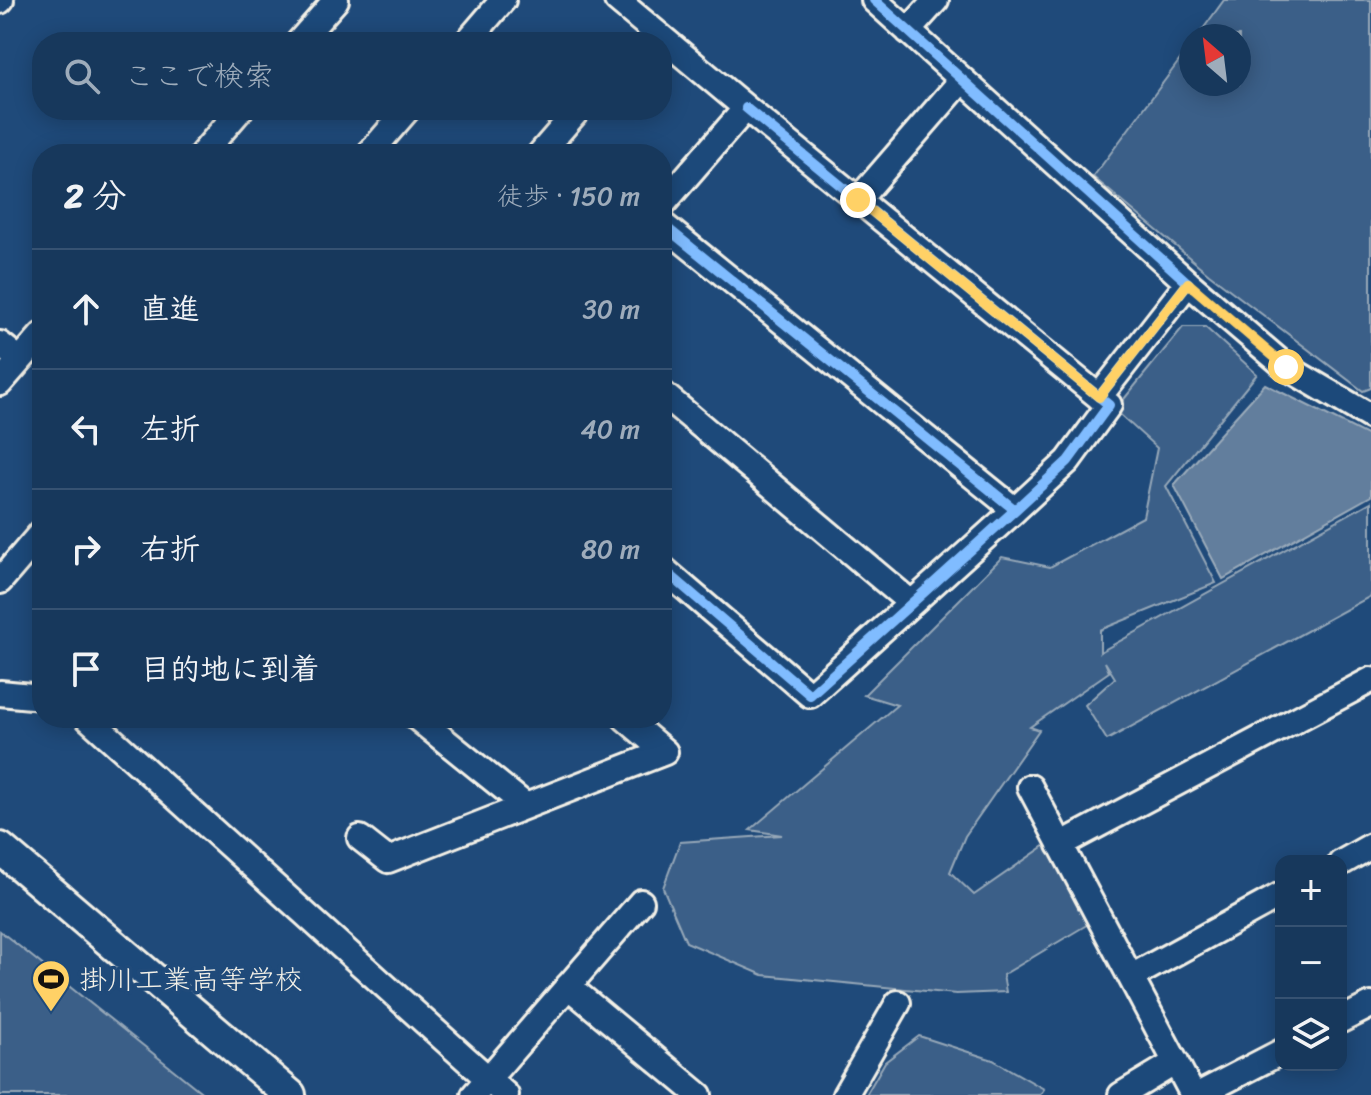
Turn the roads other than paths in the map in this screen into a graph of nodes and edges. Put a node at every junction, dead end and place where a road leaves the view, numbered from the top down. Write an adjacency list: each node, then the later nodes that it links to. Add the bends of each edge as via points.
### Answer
1 (336, 0): 7 (street)
2 (503, 0): 8 (street)
3 (617, 0): 9 (street)
4 (874, 0): 6 (street)
5 (936, 0): 6 (street)
6 (908, 31): 11 (street)
7 (308, 32)
8 (476, 32)
9 (642, 32)
10 (672, 55): 12 (street)
11 (962, 80): 20 (street); 22 (street)
12 (746, 108): 19 (street); 20 (street)
13 (231, 120): 16 (street)
14 (398, 120): 17 (street)
15 (569, 120): 18 (street)
16 (211, 144)
17 (378, 144)
18 (549, 144)
19 (672, 193)
20 (858, 200): 27 (street)
21 (672, 232): 30 (street)
22 (1188, 283): 27 (street); 29 (street, via 1286,367)
23 (0, 344): 25 (street)
24 (32, 346): 25 (street)
25 (20, 360): 26 (street)
26 (0, 383)
27 (1099, 397): 30 (street, via 1109,405 1068,461)
28 (672, 401): 34 (street)
29 (1371, 417)
30 (1015, 510): 34 (street)
31 (32, 544): 33 (street)
32 (672, 577): 34 (street, via 810,695)
33 (0, 581)
34 (910, 602)
35 (1371, 680): 44 (street)
36 (0, 693): 37 (street)
37 (32, 696)
38 (99, 728): 57 (street)
39 (429, 728): 42 (street)
40 (637, 728): 42 (street, via 665,752)
41 (1030, 787): 44 (street)
42 (526, 806): 43 (street, via 388,860)
43 (360, 838)
44 (1060, 845): 50 (street)
45 (1371, 846): 47 (street)
46 (0, 848): 58 (street)
47 (1347, 860)
48 (1275, 898): 50 (street)
49 (641, 902): 51 (street)
50 (1131, 977): 56 (street)
51 (568, 986): 57 (street); 60 (street)
52 (898, 1003): 61 (street)
53 (1371, 1005): 54 (street)
54 (1347, 1017)
55 (1275, 1055): 63 (street)
56 (1176, 1062): 62 (street); 63 (street)
57 (480, 1087): 59 (street)
58 (290, 1095)
59 (506, 1095)
60 (699, 1095)
61 (845, 1095)
62 (1121, 1095)
63 (1196, 1095)

